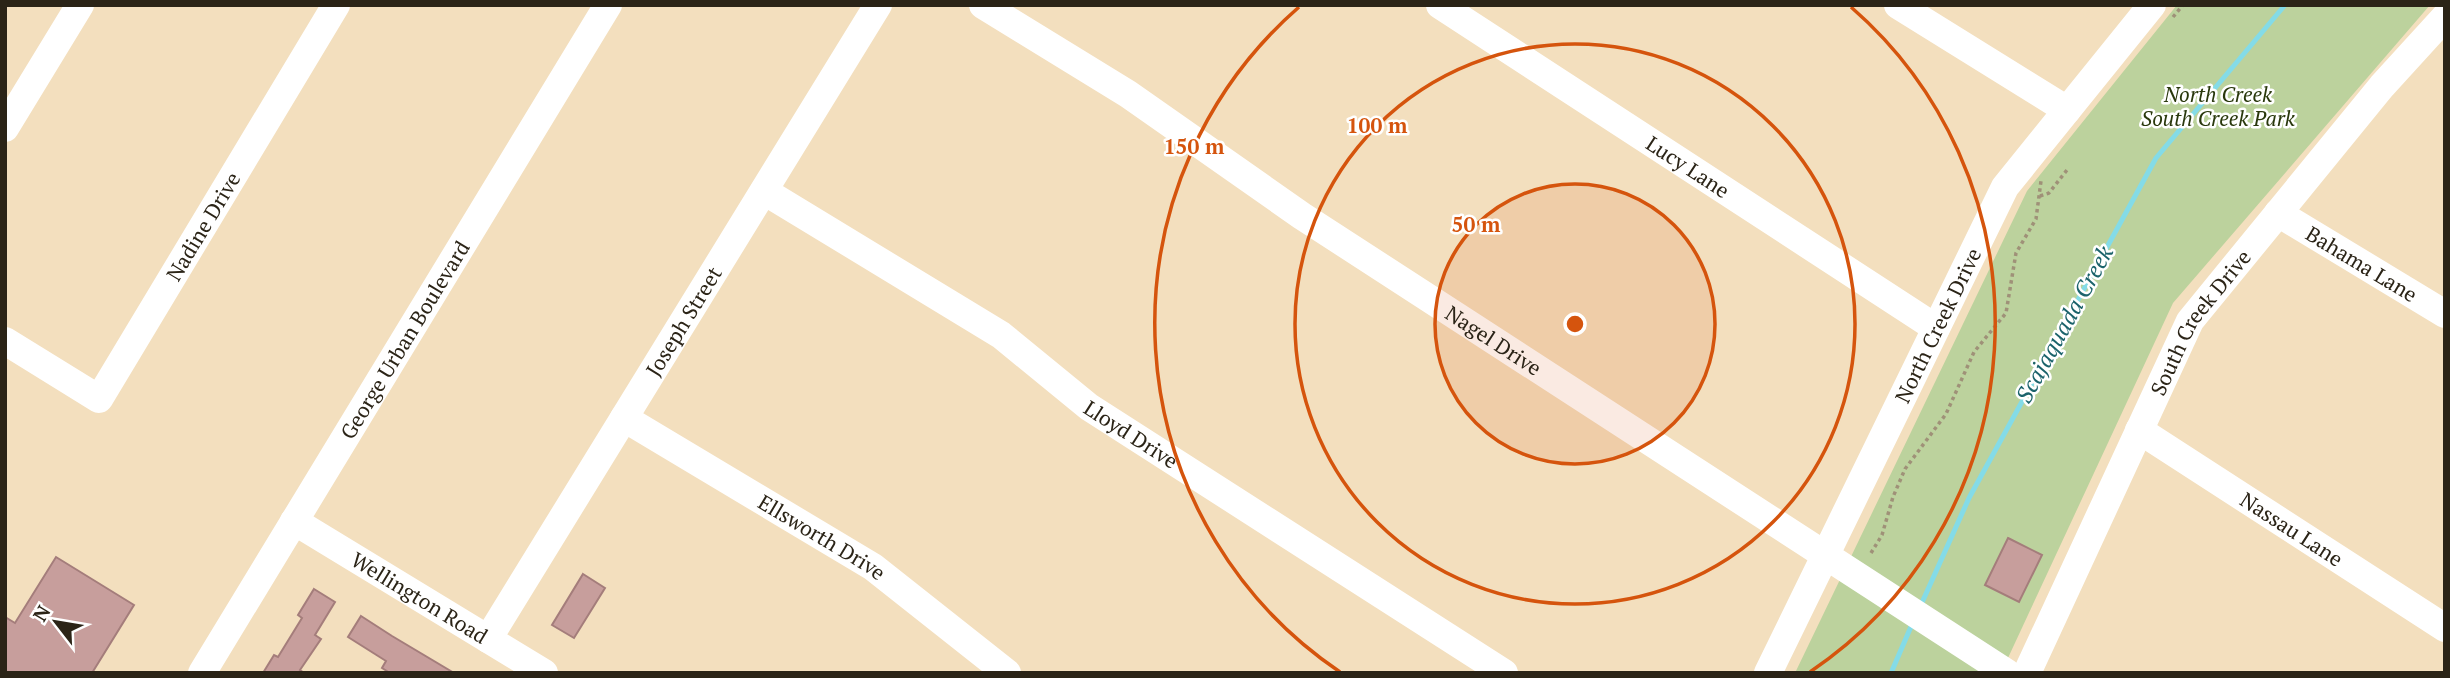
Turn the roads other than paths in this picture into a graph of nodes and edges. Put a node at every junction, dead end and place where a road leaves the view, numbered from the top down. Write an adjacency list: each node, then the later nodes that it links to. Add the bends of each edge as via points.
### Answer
1 (80, 5): 11 (street)
2 (336, 5): 16 (street, Nadine Drive, via 99,399)
3 (608, 5): 19 (street, George Urban Boulevard)
4 (878, 5): 12 (street, Joseph Street)
5 (983, 5): 20 (street, Nagel Drive, via 1128,94 1302,216)
6 (1440, 5): 15 (street, Lucy Lane)
7 (1898, 5): 10 (street)
8 (2158, 16): 10 (street, North Creek Drive)
9 (2445, 17): 13 (street, South Creek Drive)
10 (2067, 110): 15 (street, North Creek Drive, via 2005,187)
11 (5, 128)
12 (764, 191): 17 (street, Joseph Street); 26 (street, Lloyd Drive, via 1001,335 1089,407)
13 (2278, 213): 14 (street, Bahama Lane); 18 (street, South Creek Drive, via 2190,321)
14 (2445, 314)
15 (1936, 328): 20 (street, North Creek Drive)
16 (5, 341)
17 (624, 418): 22 (street, Joseph Street); 25 (street, Ellsworth Drive, via 873,567)
18 (2139, 430): 21 (street, Nassau Lane); 29 (street, South Creek Drive)
19 (294, 521): 22 (street, Wellington Road); 23 (street, George Urban Boulevard)
20 (1824, 554): 27 (street, North Creek Drive); 28 (street, Nagel Drive)
21 (2445, 628)
22 (488, 639): 24 (street, Wellington Road)
23 (202, 673)
24 (544, 673)
25 (1007, 673)
26 (1504, 673)
27 (1768, 673)
28 (2007, 673)
29 (2027, 673)

